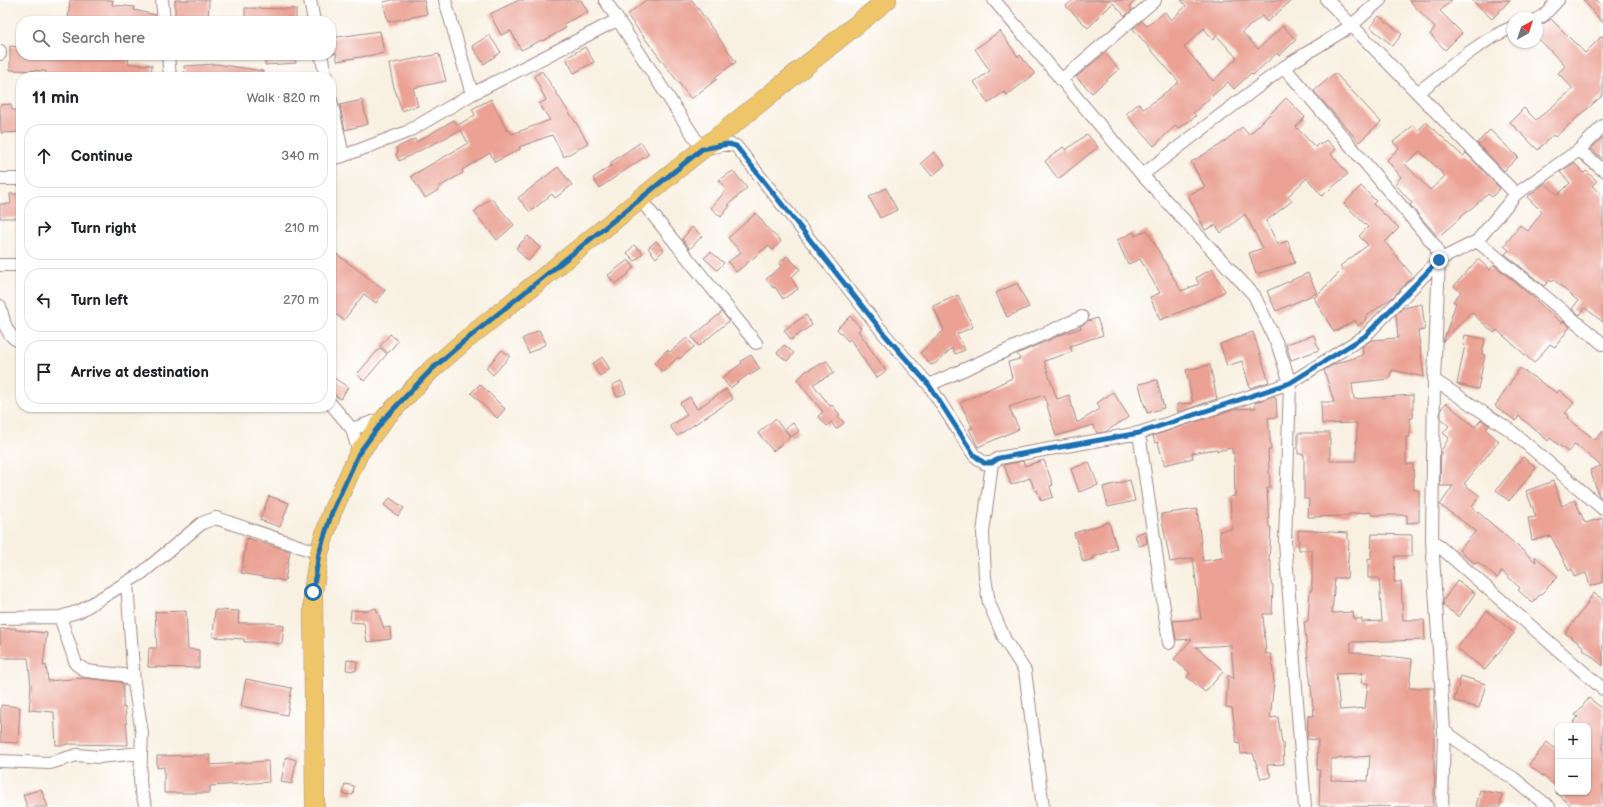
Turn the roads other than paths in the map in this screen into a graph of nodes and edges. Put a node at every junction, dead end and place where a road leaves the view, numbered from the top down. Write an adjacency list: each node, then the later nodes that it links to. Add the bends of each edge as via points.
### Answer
1 (162, 0): 11 (street)
2 (310, 0): 12 (street)
3 (445, 0): 24 (street)
4 (605, 0): 14 (street)
5 (887, 0): 26 (main road)
6 (994, 0): 22 (street)
7 (1155, 0): 22 (street)
8 (1327, 0): 15 (street)
9 (1380, 0): 15 (street)
10 (1558, 0): 13 (street)
11 (164, 16)
12 (313, 16)
13 (1543, 16)
14 (617, 20): 24 (street); 26 (street)
15 (1352, 26): 19 (street); 23 (street)
16 (1507, 30): 23 (street, via 1475,49)
17 (168, 60): 20 (street)
18 (323, 60): 21 (street)
19 (1284, 67): 30 (street); 36 (street, via 1436,247)
20 (170, 72)
21 (325, 72)
22 (1061, 80): 30 (street)
23 (1417, 93): 33 (street)
24 (472, 94): 28 (street, via 407,132)
25 (1603, 126): 27 (street)
26 (702, 149): 34 (main road); 46 (street, via 728,144 736,146 885,335)
27 (1580, 150): 29 (street); 33 (street)
28 (337, 158)
29 (1603, 170)
30 (1142, 175): 45 (street, via 1254,295 1278,346)
31 (0, 179): 32 (street)
32 (16, 179)
33 (1516, 194): 35 (street)
34 (640, 198): 42 (street); 48 (main road, via 462,343 431,370)
35 (1477, 241): 36 (street); 43 (street)
36 (1439, 260): 44 (street); 45 (street, via 1365,336)
37 (0, 265): 38 (street)
38 (16, 265)
39 (0, 306): 41 (street, via 7,332)
40 (1082, 317): 46 (street)
41 (16, 339)
42 (756, 343)
43 (1603, 344)
44 (1434, 380): 53 (street, via 1510,430); 54 (street)
45 (1290, 383): 50 (street); 68 (street, via 1285,542)
46 (929, 385): 52 (street, via 974,455 984,463)
47 (336, 410): 49 (street)
48 (385, 418): 49 (street); 51 (main road)
49 (352, 429): 51 (street)
50 (1139, 433): 52 (street, via 999,458); 59 (street)
51 (359, 453): 55 (main road, via 332,512)
52 (992, 463): 67 (street, via 983,533 985,577 989,603 1005,640 1025,671)
53 (1603, 509)
54 (1432, 540): 61 (street); 62 (street)
55 (319, 553): 56 (street, via 216,518 202,523); 66 (main road, via 313,592)
56 (127, 583): 57 (street, via 80,611); 60 (street)
57 (60, 617): 58 (street); 60 (street, via 76,664 86,672 123,675)
58 (0, 618)
59 (1169, 643)
60 (134, 683): 63 (street, via 142,733)
61 (1603, 689)
62 (1444, 731): 69 (street); 70 (street, via 1512,777)
63 (141, 752): 64 (street, via 99,757 77,756 50,763); 65 (street, via 141,791)
64 (0, 761)
65 (146, 807)
66 (315, 807)
67 (1043, 807)
68 (1305, 807)
69 (1442, 807)
70 (1549, 807)

